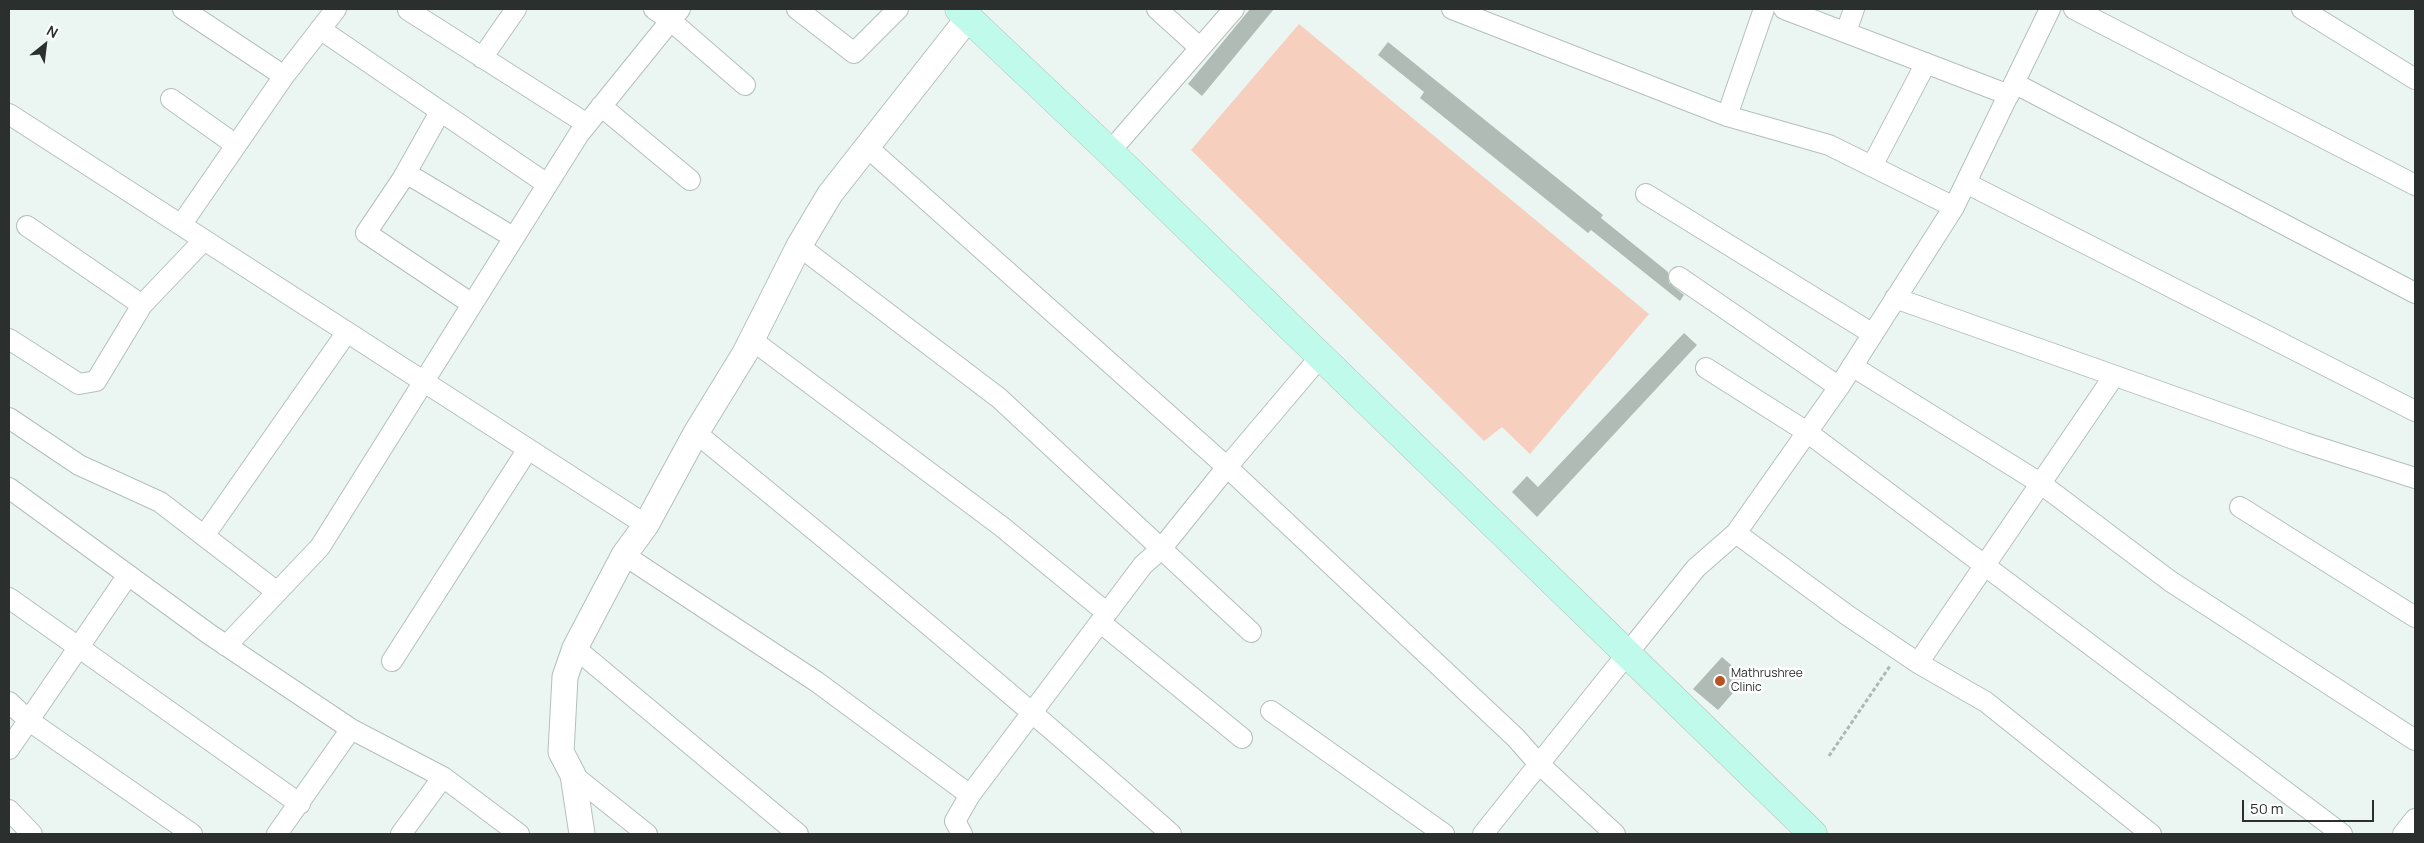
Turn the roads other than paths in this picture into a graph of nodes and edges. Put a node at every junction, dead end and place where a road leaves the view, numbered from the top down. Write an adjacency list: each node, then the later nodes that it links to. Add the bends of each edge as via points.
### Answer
1 (182, 9): 23 (street)
2 (336, 9): 18 (street)
3 (409, 9): 21 (street)
4 (516, 9): 21 (street)
5 (797, 9): 6 (street, via 854,53)
6 (898, 9)
7 (1157, 9): 20 (street)
8 (1234, 9): 20 (street)
9 (1452, 9): 31 (street)
10 (1764, 9): 31 (street)
11 (1784, 9): 19 (street)
12 (1854, 9): 19 (street)
13 (2050, 9): 26 (street)
14 (2074, 9): 41 (street)
15 (2302, 9): 24 (street)
16 (668, 12): 25 (street); 28 (street)
17 (971, 12): 33 (main road); 35 (street); 58 (main road)
18 (320, 29): 23 (street); 29 (street)
19 (1846, 32): 22 (street)
20 (1199, 47): 33 (street)
21 (482, 58): 32 (street)
22 (1926, 63): 26 (street); 36 (street)
23 (284, 76): 34 (street)
24 (2415, 78)
25 (745, 85)
26 (2012, 89): 39 (street); 50 (street)
27 (171, 99): 34 (street)
28 (601, 106): 32 (street); 38 (street)
29 (440, 112): 37 (street); 40 (street)
30 (9, 114): 44 (street)
31 (1727, 116): 36 (street, via 1829,145)
32 (587, 124): 40 (street)
33 (1120, 140): 89 (main road)
34 (236, 145): 44 (street)
35 (867, 147): 48 (street, via 830,194); 69 (street)
36 (1872, 166): 43 (street)
37 (406, 173): 46 (street); 52 (street, via 366,233)
38 (690, 180)
39 (1966, 183): 43 (street); 64 (street)
40 (547, 184): 46 (street)
41 (2415, 185)
42 (1646, 194): 55 (street)
43 (1954, 207): 51 (street)
44 (181, 225): 47 (street)
45 (27, 226): 53 (street)
46 (513, 237): 52 (street)
47 (204, 240): 53 (street); 54 (street)
48 (799, 246): 57 (street); 77 (street, via 999,398)
49 (1679, 277): 63 (street)
50 (2415, 293)
51 (1895, 298): 55 (street); 61 (street)
52 (472, 304): 62 (street)
53 (142, 305): 56 (street, via 100,376 89,384 80,384)
54 (347, 332): 62 (street); 76 (street)
55 (1873, 334): 59 (street)
56 (9, 339)
57 (752, 340): 67 (street); 84 (street, via 1002,526)
58 (1320, 357): 69 (street); 89 (main road)
59 (1852, 366): 63 (street); 71 (street)
60 (1706, 368): 66 (street)
61 (2114, 376): 70 (street); 71 (street)
62 (423, 381): 68 (street); 81 (street, via 320,547)
63 (1839, 387): 66 (street)
64 (2415, 411)
65 (9, 418): 76 (street, via 79,465 160,502)
66 (1807, 432): 75 (street); 79 (street)
67 (696, 433): 74 (street); 93 (street)
68 (528, 449): 74 (street); 90 (street)
69 (1227, 466): 77 (street); 100 (street, via 1509,731)
70 (2415, 478)
71 (2040, 483): 79 (street); 98 (street, via 2170,582)
72 (9, 488): 80 (street)
73 (2240, 507): 83 (street)
74 (646, 525): 78 (street)
75 (1736, 533): 89 (street, via 1696,568); 91 (street)
76 (204, 536): 81 (street)
77 (1161, 549): 84 (street, via 1143,565); 85 (street)
78 (624, 555): 88 (street); 103 (street, via 817,682)
79 (1984, 566): 91 (street); 123 (street)
80 (128, 575): 86 (street); 87 (street)
81 (277, 592): 86 (street)
82 (9, 598): 87 (street)
83 (2415, 617)
84 (1103, 618): 93 (street); 97 (street)
85 (1251, 632)
86 (226, 646): 96 (street)
87 (78, 648): 95 (street); 104 (street)
88 (575, 648): 101 (street, via 565,677 561,752); 114 (street)
89 (1631, 649): 100 (street); 120 (main road); 121 (main road)
90 (392, 661)
91 (1918, 663): 122 (street, via 1986,702)
92 (9, 702): 95 (street)
93 (1032, 711): 103 (street); 116 (street)
94 (1271, 711): 117 (street)
95 (28, 720): 99 (street); 108 (street)
96 (351, 729): 102 (street); 104 (street)
97 (1242, 738)
98 (2415, 740)
99 (9, 749)
100 (1538, 763): 118 (street); 119 (street)
101 (573, 775): 112 (street); 113 (street)
102 (443, 777): 110 (street); 111 (street)
103 (970, 795): 115 (street, via 955,821)
104 (300, 804): 109 (street)
105 (9, 810): 107 (street)
106 (2415, 819): 124 (street)
107 (32, 834)
108 (192, 834)
109 (278, 834)
110 (401, 834)
111 (520, 834)
112 (582, 834)
113 (647, 834)
114 (798, 834)
115 (962, 834)
116 (1171, 834)
117 (1444, 834)
118 (1483, 834)
119 (1614, 834)
120 (1813, 834)
121 (1834, 834)
122 (2152, 834)
123 (2342, 834)
124 (2403, 834)

